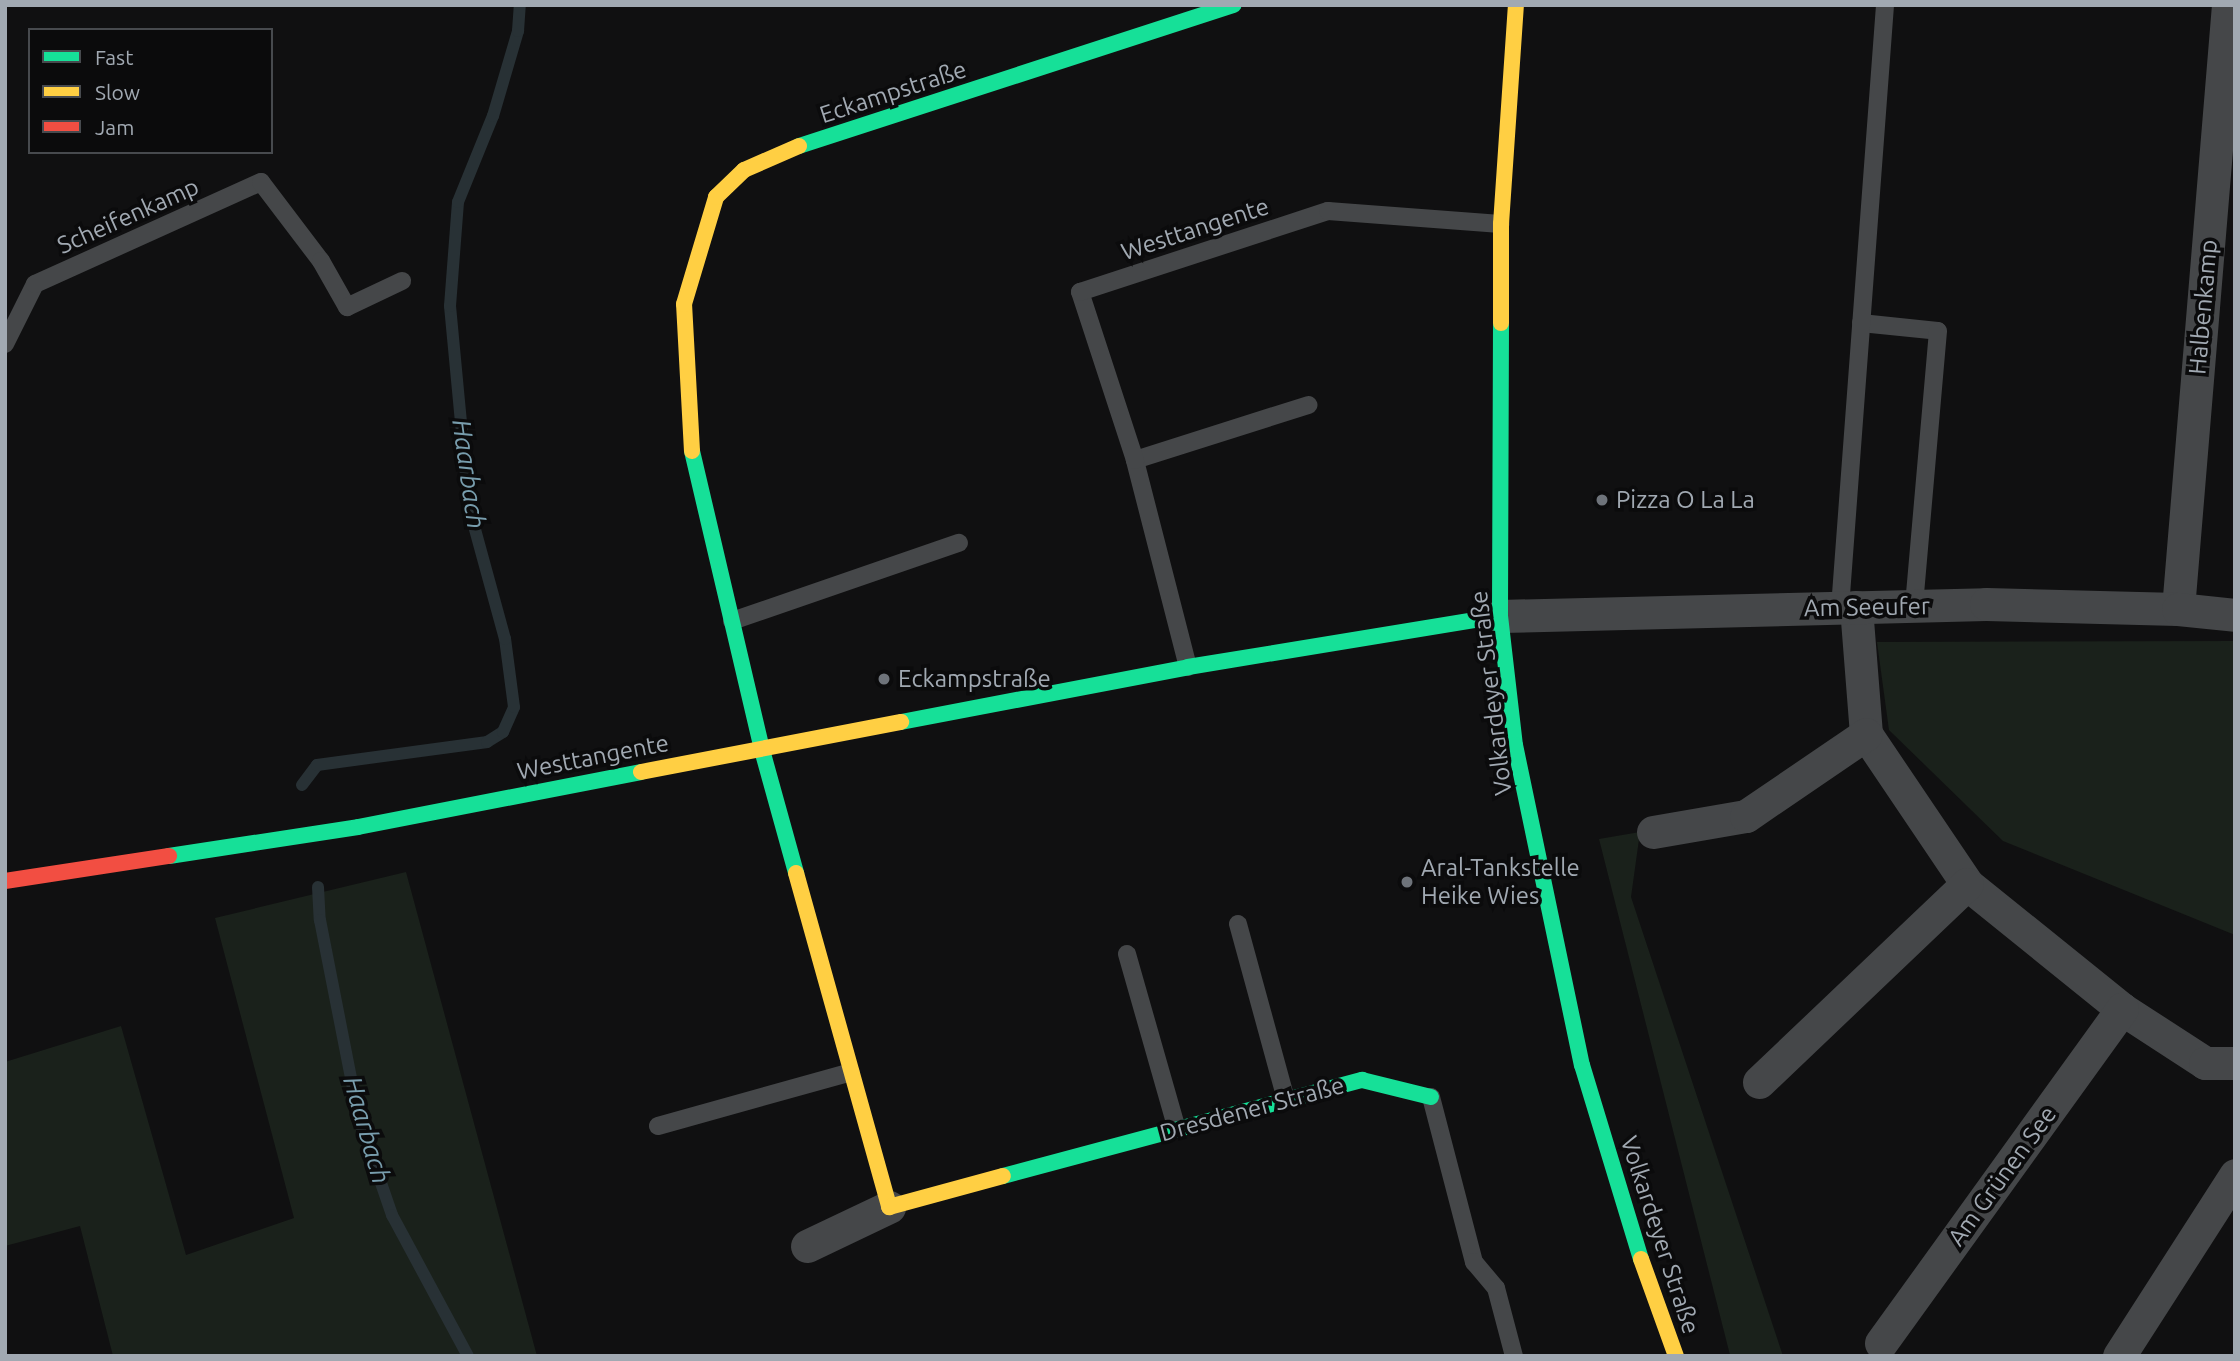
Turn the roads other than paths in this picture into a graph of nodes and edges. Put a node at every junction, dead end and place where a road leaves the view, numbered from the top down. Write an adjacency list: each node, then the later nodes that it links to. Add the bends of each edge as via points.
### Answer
1 (1234, 5): 17 (street, Eckampstraße, via 771,155 744,170 716,197 684,304 690,442)
2 (1516, 5): 5 (street, Volkardeyer Straße)
3 (1885, 5): 7 (lane)
4 (2228, 5): 14 (street, Halbenkamp)
5 (1502, 224): 10 (lane, Westtangente, via 1328,211 1080,292); 16 (street, Volkardeyer Straße)
6 (402, 281): 8 (lane, Scheifenkamp, via 348,307 321,261 261,182 35,284)
7 (1861, 323): 12 (lane, via 1938,331); 13 (lane)
8 (5, 344)
9 (1308, 405): 10 (lane)
10 (1135, 460): 18 (lane, Westtangente)
11 (959, 543): 17 (lane)
12 (1914, 606): 13 (street, Am Seeufer); 14 (street, Am Seeufer)
13 (1848, 608): 16 (street, Am Seeufer); 19 (street)
14 (2178, 609): 15 (street, Am Seeufer)
15 (2235, 615)
16 (1500, 616): 18 (street, Westtangente); 39 (street, Volkardeyer Straße, via 1515,745 1582,1065 1642,1263)
17 (732, 621): 20 (street, Eckampstraße)
18 (1188, 667): 20 (street, Westtangente)
19 (1866, 734): 21 (street, via 1746,816); 23 (street)
20 (762, 750): 22 (street, Westtangente, via 358,827); 28 (street)
21 (1653, 832)
22 (5, 881)
23 (1967, 884): 26 (street); 29 (street)
24 (1238, 924): 31 (lane)
25 (1127, 954): 33 (lane)
26 (2122, 1009): 27 (street, via 2205,1063); 37 (street, Am Grünen See)
27 (2235, 1063)
28 (851, 1072): 32 (lane); 35 (street)
29 (1759, 1082)
30 (1431, 1097): 31 (street, Dresdener Straße, via 1362,1080); 38 (lane, Dresdener Straße, via 1474,1262 1496,1288)
31 (1286, 1099): 33 (street, Dresdener Straße)
32 (658, 1126)
33 (1177, 1129): 35 (street, Dresdener Straße)
34 (2235, 1175): 40 (street)
35 (889, 1207): 36 (street, Dresdener Straße)
36 (807, 1245)
37 (1881, 1342)
38 (1514, 1356)
39 (1676, 1356)
40 (2119, 1356)

